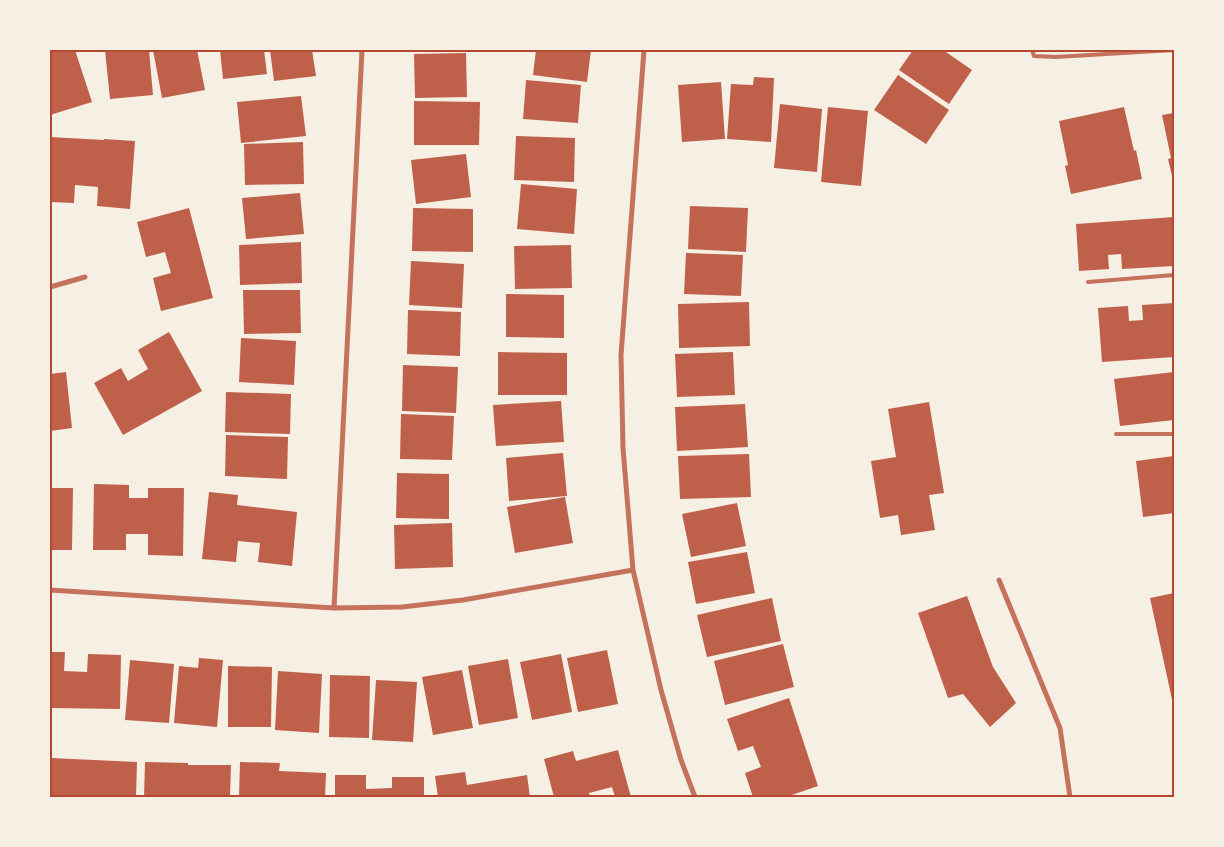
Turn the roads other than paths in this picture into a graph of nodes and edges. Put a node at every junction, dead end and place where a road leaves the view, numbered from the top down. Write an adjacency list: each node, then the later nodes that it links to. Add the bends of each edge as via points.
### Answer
1 (362, 50): 14 (street)
2 (644, 50): 11 (street, via 621,355 623,448)
3 (1032, 50): 4 (lane, via 1034,56 1056,57)
4 (1174, 50)
5 (1174, 274): 7 (lane)
6 (85, 277): 8 (street)
7 (1088, 282)
8 (50, 287)
9 (1116, 434): 10 (lane)
10 (1174, 434)
11 (633, 570): 14 (street, via 463,600 402,607); 15 (street, via 664,698)
12 (999, 580): 16 (street, via 1060,728)
13 (50, 590): 14 (street)
14 (334, 608)
15 (695, 797)
16 (1070, 797)

